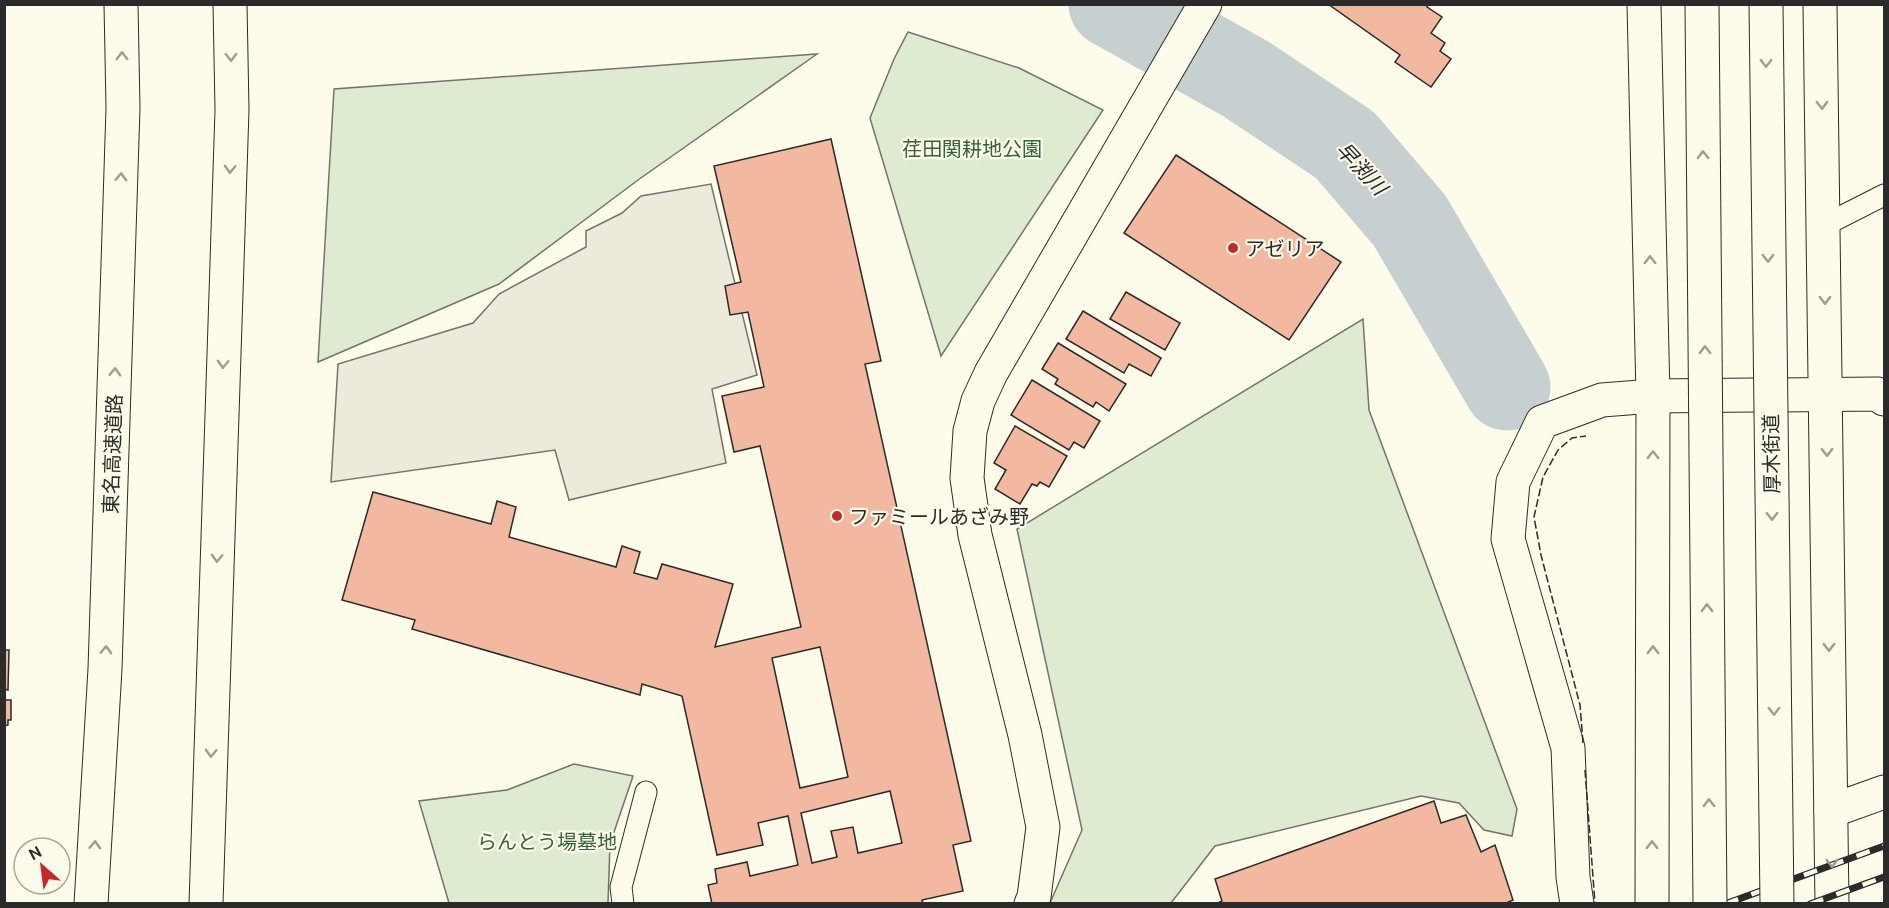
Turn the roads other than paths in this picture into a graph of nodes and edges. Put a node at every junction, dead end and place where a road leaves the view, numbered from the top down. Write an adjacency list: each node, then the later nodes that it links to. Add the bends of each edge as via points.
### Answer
1 (121, 4): 16 (main road, 東名高速道路, one-way to 1, via 105,669 123,108)
2 (230, 4): 17 (main road, one-way to 17, via 232,110)
3 (1205, 4): 19 (main road, via 991,374 970,431 968,478 975,535 1025,735 1043,827)
4 (1644, 4): 11 (main road, one-way to 4)
5 (1702, 4): 22 (main road, one-way to 5, bridge)
6 (1766, 4): 23 (main road, 厚木街道, one-way to 23, bridge)
7 (1820, 4): 9 (main road, one-way to 9)
8 (1884, 195): 9 (lane)
9 (1823, 226): 10 (main road, one-way to 10)
10 (1826, 393): 11 (main road); 12 (main road, via 1878,394); 15 (main road, one-way to 15)
11 (1653, 396): 20 (main road, via 1602,399 1542,422 1513,482 1508,539 1568,748); 21 (main road, one-way to 11)
12 (1884, 399)
13 (646, 792): 18 (lane, via 621,887)
14 (1884, 792): 15 (main road)
15 (1831, 811): 24 (main road, one-way to 24)
16 (91, 903)
17 (206, 903)
18 (623, 903)
19 (1030, 903)
20 (1577, 903)
21 (1652, 903)
22 (1710, 903)
23 (1777, 903)
24 (1832, 903)

